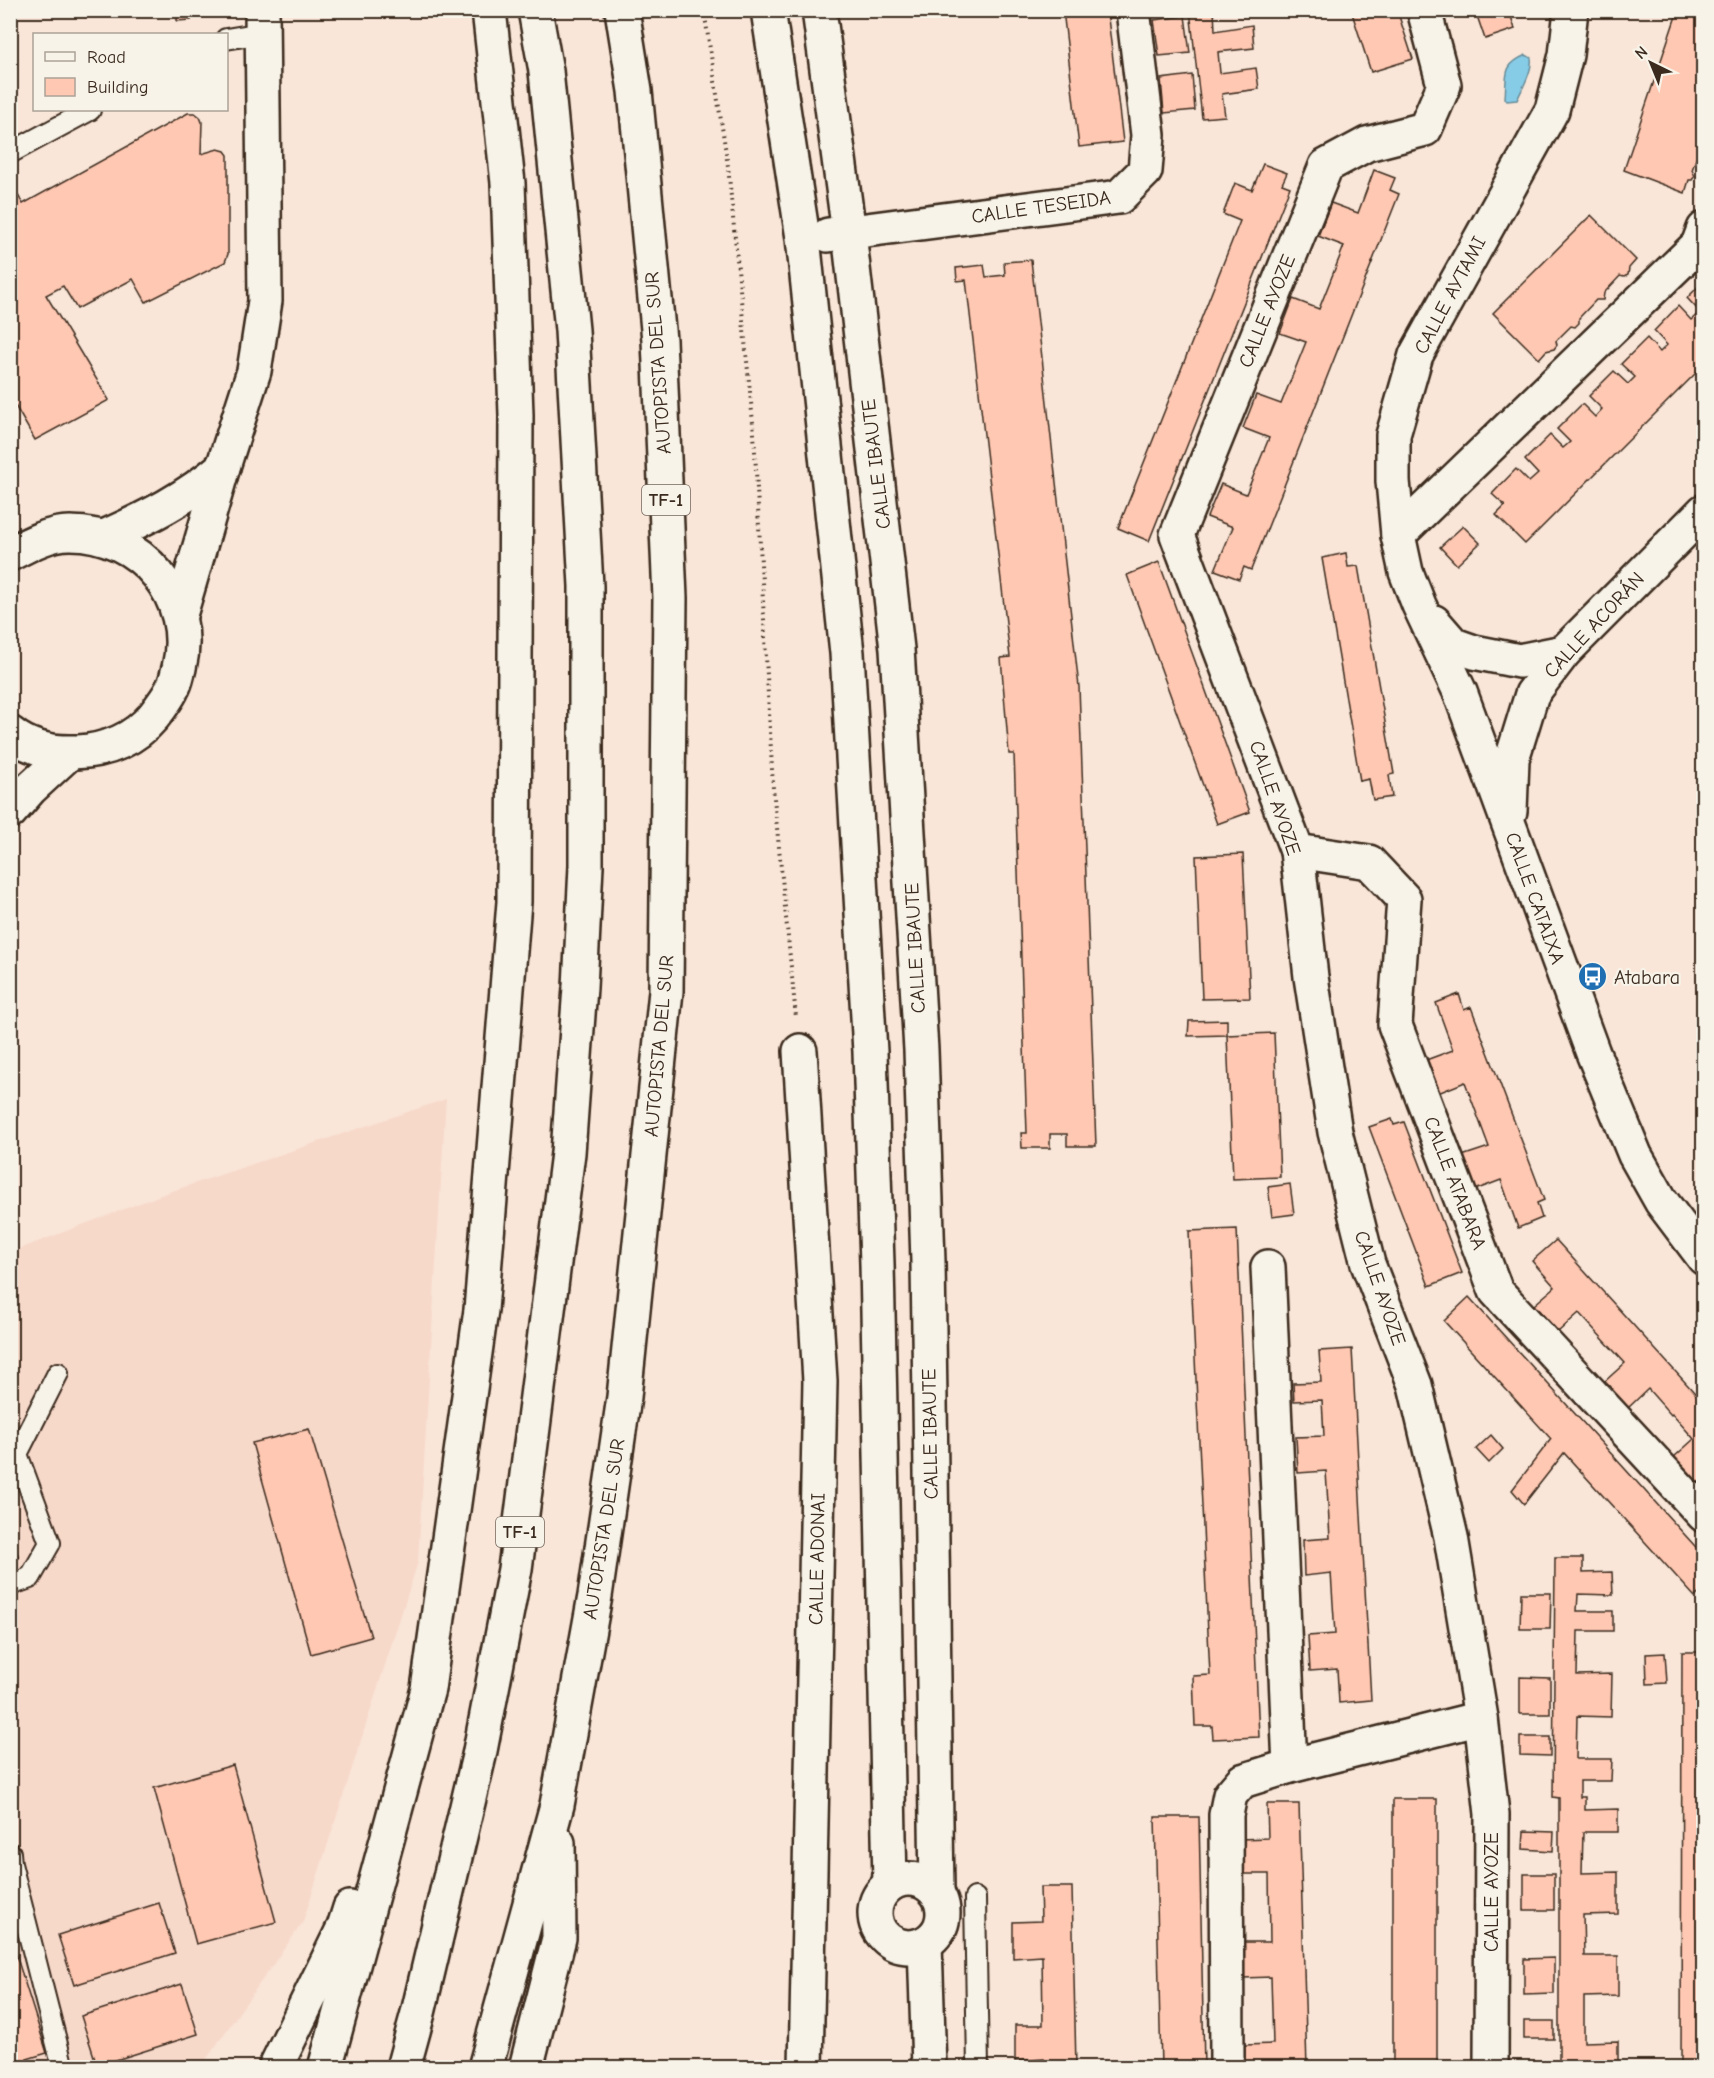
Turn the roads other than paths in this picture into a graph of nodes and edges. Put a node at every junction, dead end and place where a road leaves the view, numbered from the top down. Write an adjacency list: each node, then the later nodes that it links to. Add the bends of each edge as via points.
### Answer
1 (489, 10): 40 (main road, via 508,183 516,415 514,902 481,1310)
2 (535, 10): 52 (main road, TF-1, via 546,71 573,330 586,586 586,866 580,987 568,1153 515,1569 479,1756)
3 (622, 10): 43 (main road, AUTOPISTA DEL SUR / TF-1, via 635,91 659,340 670,598 666,991 624,1397 595,1596)
4 (768, 10): 15 (main road)
5 (819, 10): 14 (main road, CALLE IBAUTE)
6 (1133, 10): 14 (main road, CALLE TESEIDA, via 1148,135 1145,171 1119,197)
7 (1424, 10): 29 (main road, CALLE AYOZE, via 1444,85 1425,129 1368,144 1326,166 1177,535)
8 (1571, 10): 18 (main road, CALLE AYTAMI, via 1566,55 1552,110 1416,356 1393,435)
9 (262, 22): 10 (lane); 16 (main road, via 266,301 254,371)
10 (228, 38)
11 (88, 111): 12 (lane)
12 (10, 153)
13 (1704, 229): 18 (main road, via 1698,245)
14 (849, 233): 15 (main road, CALLE TESEIDA); 30 (main road, CALLE IBAUTE, via 897,649)
15 (803, 238): 32 (main road, via 847,653)
16 (223, 467): 19 (main road, via 147,518); 22 (main road)
17 (1704, 510): 23 (main road, CALLE ACORÁN)
18 (1398, 535): 21 (main road, CALLE AYTAMI)
19 (104, 537): 20 (main road, via 69,533); 22 (main road, via 138,554 164,580)
20 (19, 541)
21 (1419, 605): 23 (main road, via 1454,645 1474,652 1519,661); 24 (main road, CALLE AYTAMI)
22 (180, 615): 26 (main road, via 183,652 173,688 152,719 120,743)
23 (1564, 652): 28 (main road, CALLE ACORÁN, via 1532,694 1512,759)
24 (1460, 692): 28 (main road, CALLE CATAIXA)
25 (10, 733): 26 (main road, via 40,749)
26 (69, 753): 27 (main road)
27 (10, 812)
28 (1509, 828): 33 (main road, CALLE CATAIXA, via 1635,1155 1661,1201)
29 (1296, 851): 38 (main road, CALLE ATABARA, via 1369,862 1404,899 1395,1025 1496,1291); 41 (main road, CALLE AYOZE, via 1335,1132 1368,1264 1415,1384 1451,1537)
30 (921, 1050): 32 (main road); 34 (main road, CALLE IBAUTE)
31 (800, 1051): 55 (main road, CALLE ADONAI, via 820,1381)
32 (870, 1052): 35 (main road)
33 (1704, 1258)
34 (928, 1262): 35 (main road); 46 (main road, CALLE IBAUTE)
35 (877, 1264): 45 (main road)
36 (1268, 1267): 42 (main road)
37 (58, 1373): 39 (lane, via 17,1454 50,1543 30,1578)
38 (1704, 1515)
39 (10, 1585)
40 (428, 1689): 50 (main road, via 370,1844 344,1927); 51 (main road)
41 (1481, 1718): 42 (main road); 59 (main road, CALLE AYOZE, via 1492,1814)
42 (1290, 1766): 58 (main road, via 1242,1780 1230,1795 1226,1815)
43 (557, 1805): 53 (main road, AUTOPISTA DEL SUR / TF-1); 54 (main road, via 559,1938)
44 (10, 1853): 49 (lane)
45 (890, 1884): 46 (main road, via 904,1878 919,1879); 48 (main road, via 879,1895 874,1910 878,1929 889,1942 904,1947)
46 (937, 1891): 48 (main road, via 944,1912 937,1934)
47 (975, 1898): 57 (lane)
48 (925, 1944): 56 (main road)
49 (63, 2067)
50 (275, 2067)
51 (325, 2067)
52 (403, 2067)
53 (485, 2067)
54 (526, 2067)
55 (806, 2067)
56 (929, 2067)
57 (978, 2067)
58 (1227, 2067)
59 (1491, 2067)

